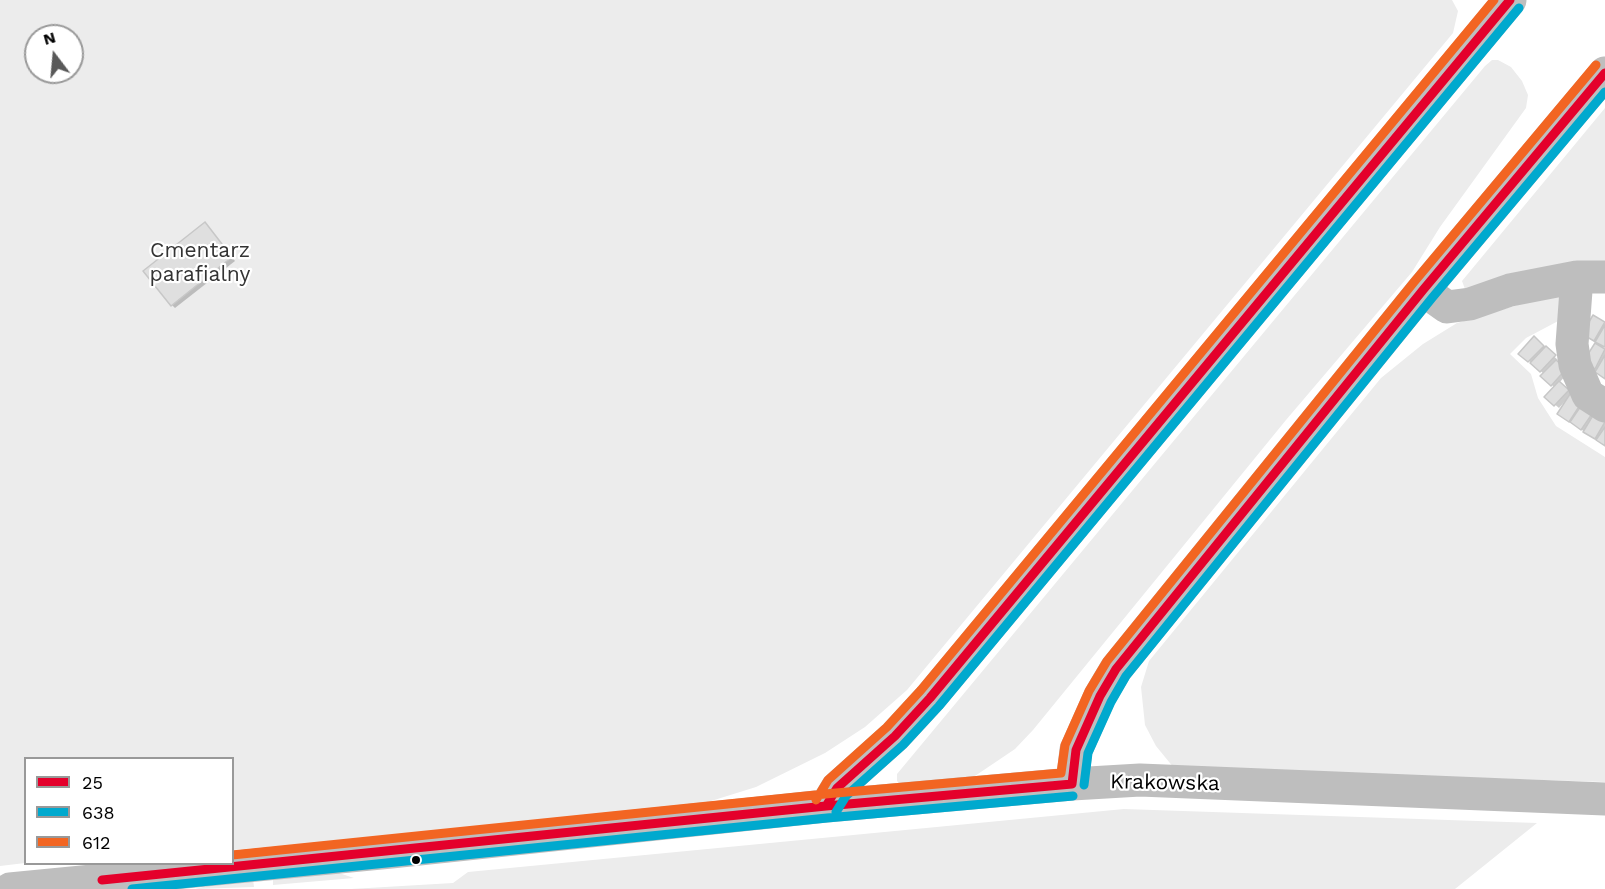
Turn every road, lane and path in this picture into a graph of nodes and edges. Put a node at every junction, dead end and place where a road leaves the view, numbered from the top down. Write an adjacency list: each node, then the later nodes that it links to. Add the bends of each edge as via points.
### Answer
1 (1510, 0): 8 (street, via 922,707 837,788)
2 (1605, 73): 4 (street)
3 (1591, 277): 4 (street, via 1510,290 1470,304 1447,307); 5 (street, via 1572,344 1575,365 1588,395)
4 (1423, 290): 6 (street, via 1116,669 1076,750)
5 (1605, 406)
6 (1072, 784): 7 (street, Krakowska, via 1140,780); 8 (street, Krakowska)
7 (1605, 799)
8 (826, 807): 9 (street, Krakowska)
9 (103, 886): 10 (street, Krakowska)
10 (10, 889)

